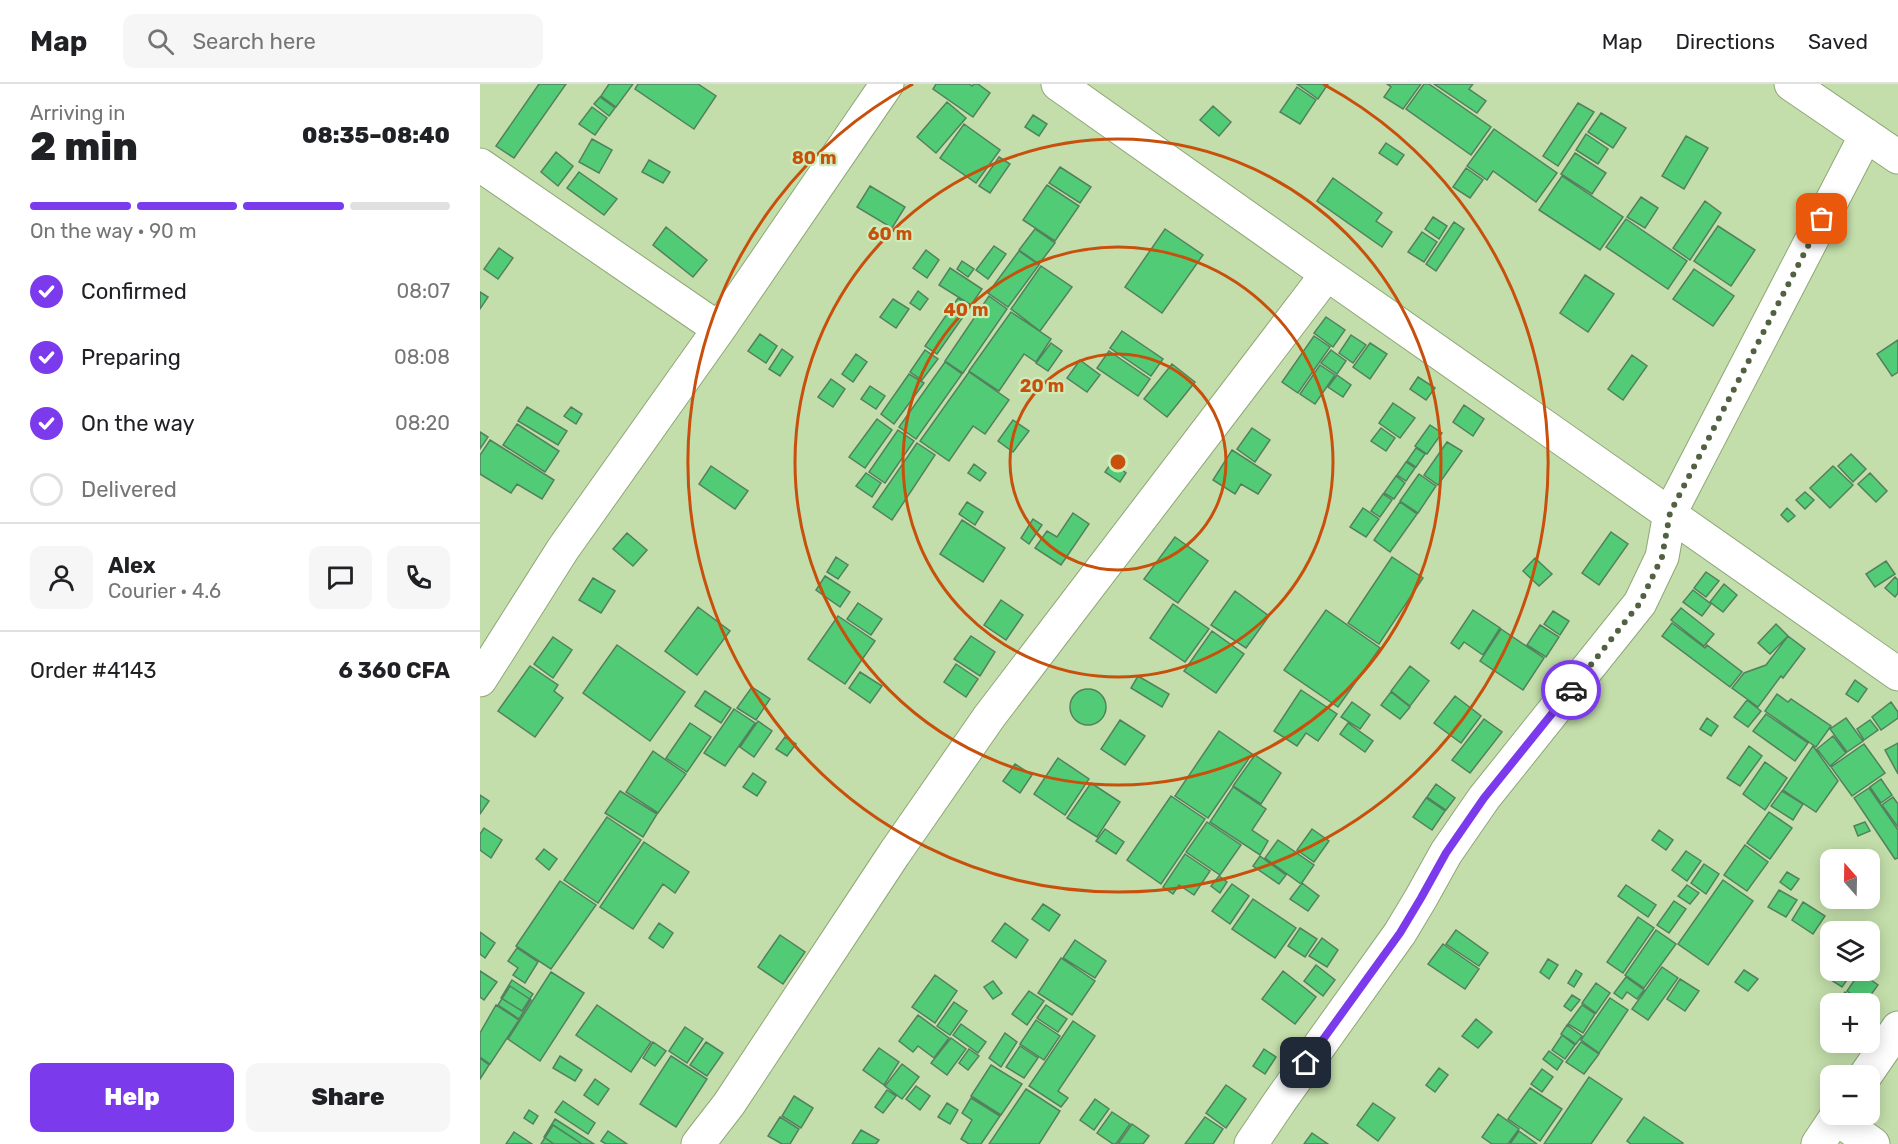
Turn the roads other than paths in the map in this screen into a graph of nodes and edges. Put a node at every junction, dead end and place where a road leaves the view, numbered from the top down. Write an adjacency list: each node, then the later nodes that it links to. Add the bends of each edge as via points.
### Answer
1 (887, 84): 8 (street)
2 (1058, 84): 7 (street)
3 (1791, 84): 4 (street)
4 (1866, 135): 5 (street); 9 (street)
5 (1898, 157)
6 (480, 165): 8 (street)
7 (1327, 274): 9 (street); 15 (street, via 989,717 729,1104)
8 (719, 329): 10 (street)
9 (1670, 513): 11 (street); 16 (street, via 1662,557 1640,603 1484,798 1446,853 1400,933)
10 (483, 669)
11 (1898, 674)
12 (1898, 1028): 13 (street)
13 (1873, 1065)
14 (1830, 1126): 17 (street)
15 (698, 1144)
16 (1251, 1144)
17 (1873, 1144)

